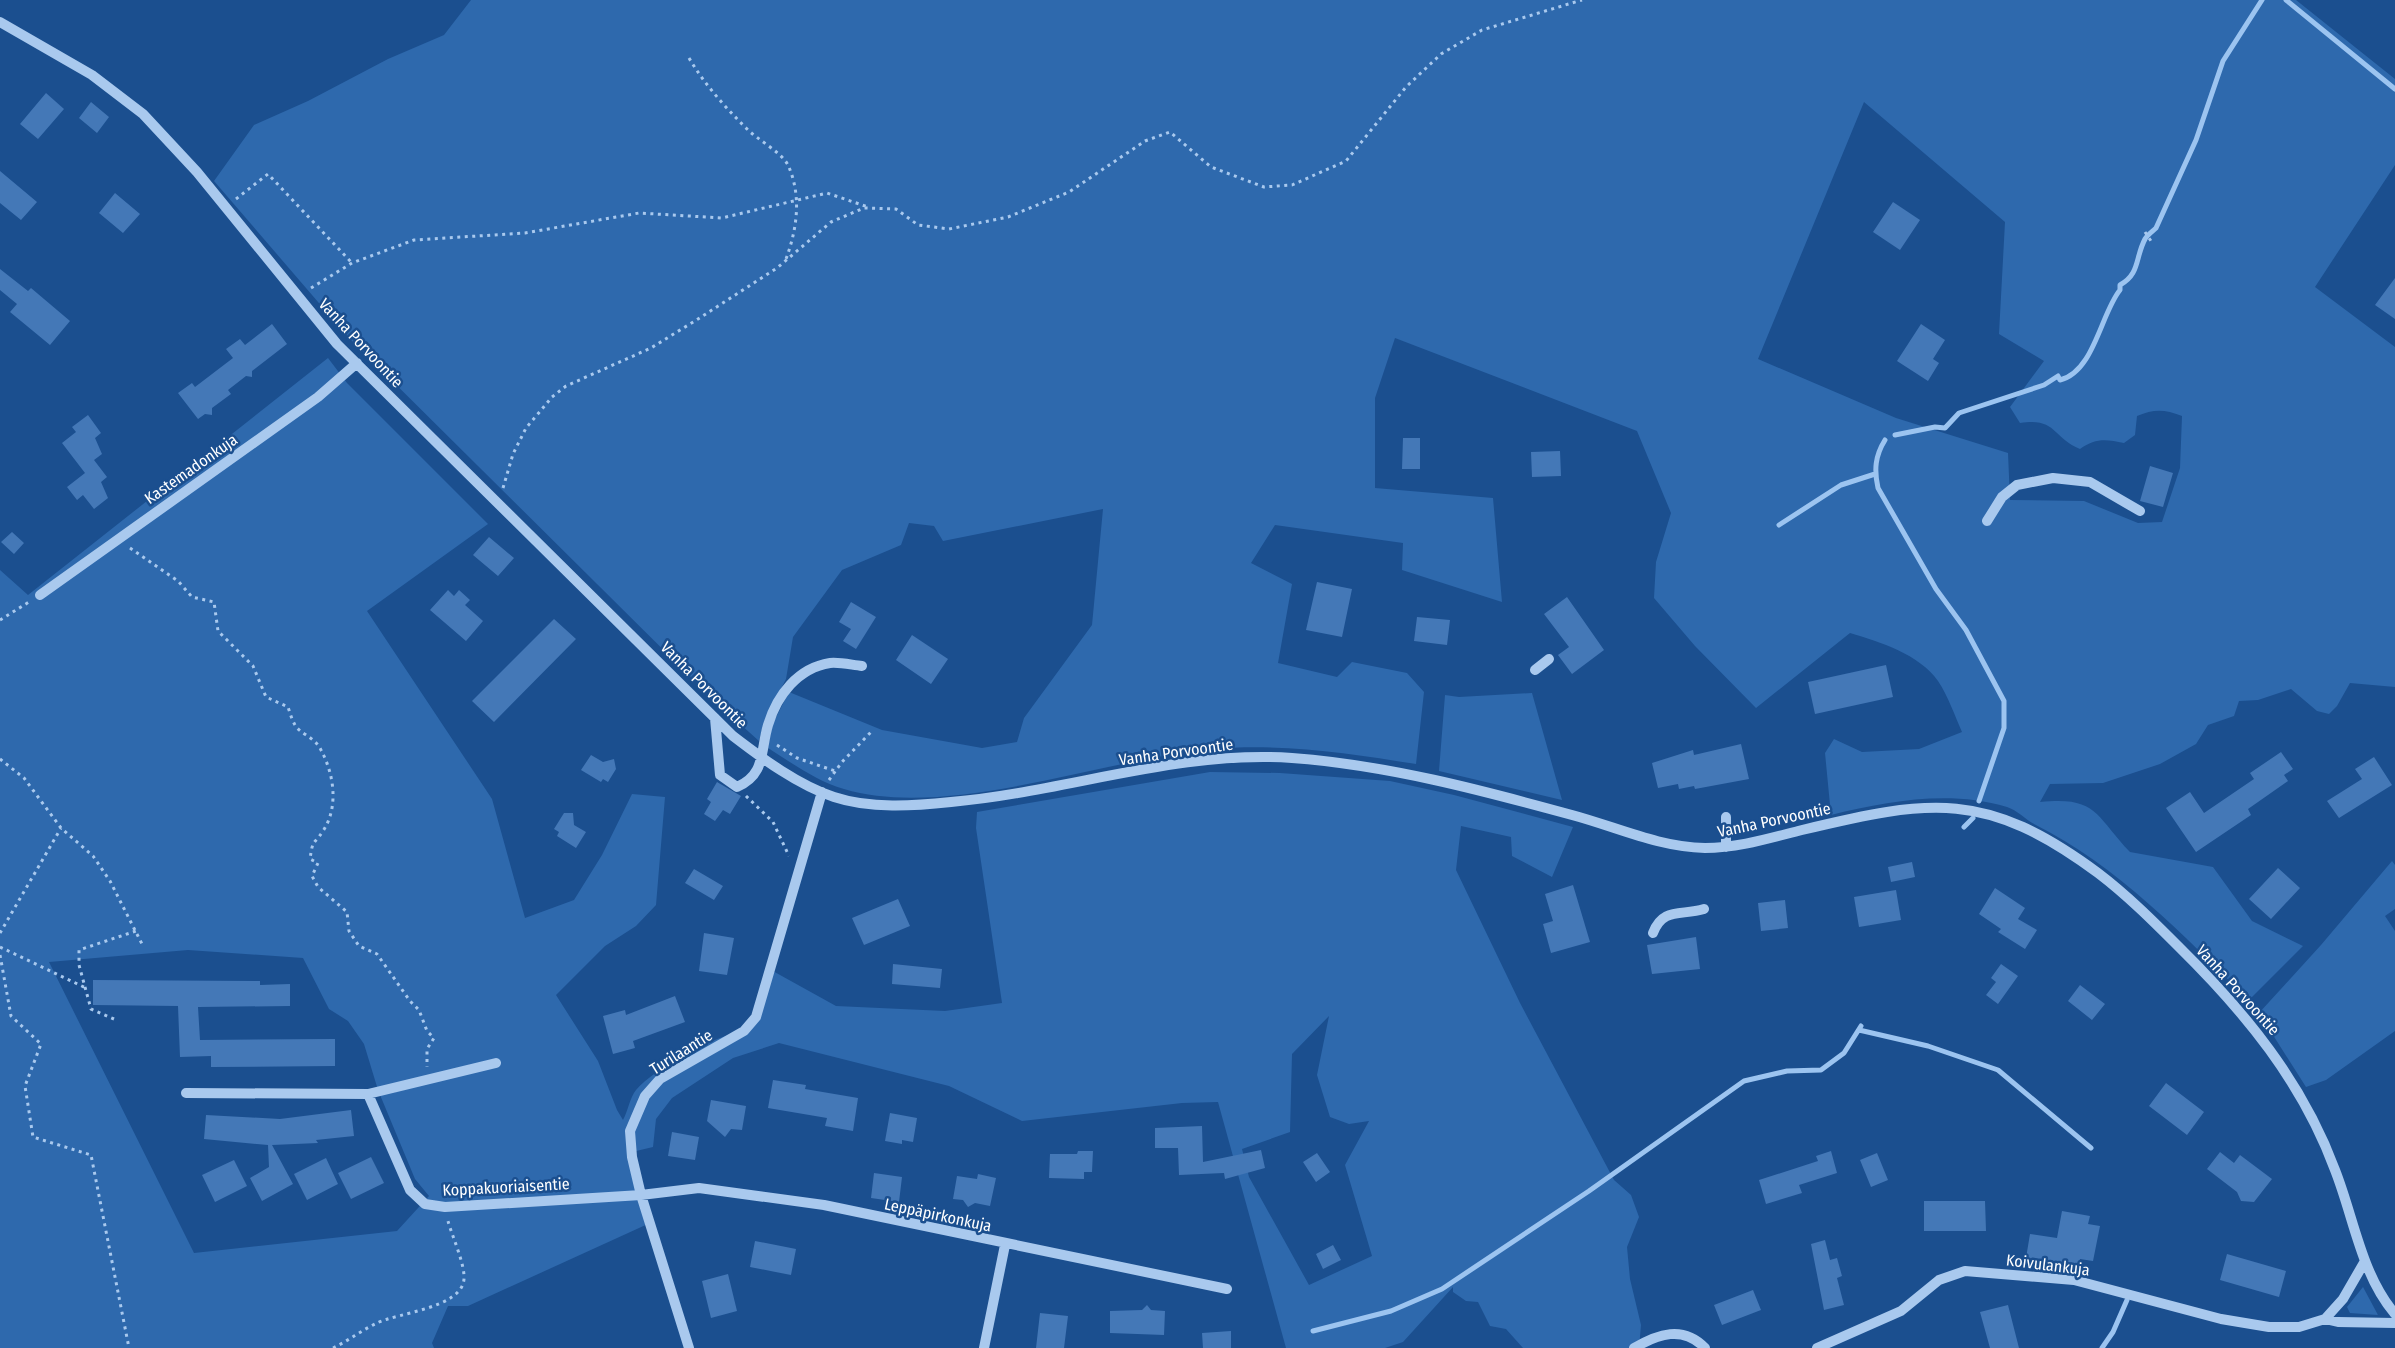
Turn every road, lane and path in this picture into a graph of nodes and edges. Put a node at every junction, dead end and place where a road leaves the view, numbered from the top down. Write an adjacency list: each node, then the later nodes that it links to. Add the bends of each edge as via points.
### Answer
1 (1582, 0): 6 (path, via 1482,30 1441,54 1406,87 1346,160 1292,184 1264,187 1211,167 1170,132 1145,141 1069,192 1008,217 949,229 918,225 896,208)
2 (0, 22): 5 (street, Vanha Porvoontie, via 92,75 143,114)
3 (689, 58): 4 (path, via 704,84 787,164)
4 (797, 200): 6 (path, via 827,193); 9 (path, via 794,236); 10 (path, via 722,218 639,213 525,233 414,240)
5 (225, 208): 10 (path, via 268,174); 11 (street, Vanha Porvoontie)
6 (873, 208): 9 (path, via 831,222)
7 (2145, 232): 8 (path)
8 (2151, 241)
9 (785, 261): 13 (path, via 651,348 566,386 552,397 526,428)
10 (352, 263): 11 (path)
11 (298, 296): 12 (street, Vanha Porvoontie)
12 (357, 363): 13 (street, Vanha Porvoontie); 16 (street, Kastemadonkuja, via 318,398)
13 (496, 504): 22 (street, Vanha Porvoontie)
14 (2140, 511): 15 (street, via 2090,482 2053,478 2017,485 2002,497)
15 (1987, 520)
16 (121, 538): 17 (street, Kastemadonkuja); 44 (path, via 134,552 178,581 192,597 214,602 218,631 253,666 266,698 288,707 296,727 320,747 334,784 323,831 313,840 310,859 318,863 312,876 318,887 346,912 349,931 359,946 377,954 419,1010 434,1038 427,1049)
17 (40, 596): 18 (path)
18 (0, 620)
19 (1549, 659): 21 (street)
20 (862, 666): 24 (street, via 831,663 806,670 784,690)
21 (1536, 669)
22 (715, 718): 26 (street, Vanha Porvoontie); 28 (street, via 720,775)
23 (871, 732): 27 (path)
24 (765, 738): 26 (street); 27 (path, via 797,758)
25 (0, 759): 31 (path, via 24,778)
26 (762, 759): 28 (street, via 751,781); 29 (street, Vanha Porvoontie)
27 (837, 772): 29 (path)
28 (737, 787): 33 (path, via 773,822)
29 (822, 792): 32 (street, Vanha Porvoontie, via 870,804 914,806 1042,790 1210,758 1295,758 1425,778 1676,846); 33 (street, Turilaantie)
30 (1726, 817): 32 (street)
31 (61, 828): 35 (path, via 93,856); 36 (path)
32 (1726, 847): 50 (street, Vanha Porvoontie, via 1876,813 1940,807 1969,809 2013,821 2060,847 2102,876 2155,923 2261,1036 2295,1084 2317,1127)
33 (798, 876): 47 (street, Turilaantie, via 756,1017 744,1031 660,1079 645,1096 630,1131)
34 (1704, 909): 37 (street, via 1667,915 1658,920)
35 (136, 931): 38 (path); 41 (path, via 79,950)
36 (0, 933)
37 (1653, 933)
38 (142, 944)
39 (0, 947): 41 (path)
40 (0, 955): 55 (path, via 11,1016 41,1044 25,1086 33,1137 91,1155)
41 (86, 988): 42 (path, via 91,1009)
42 (114, 1019)
43 (496, 1063): 44 (street)
44 (427, 1078): 46 (street)
45 (186, 1093): 46 (street)
46 (368, 1094): 48 (street, Koppakuoriaisentie, via 410,1190 425,1204)
47 (641, 1196): 48 (street, Koppakuoriaisentie); 49 (street, Leppäpirkonkuja, via 699,1188 824,1206); 57 (street, Turilaantie)
48 (445, 1207): 56 (path, via 463,1268 462,1286 450,1298 411,1314 377,1322)
49 (1005, 1245): 51 (street, Leppäpirkonkuja); 58 (street)
50 (2365, 1261): 52 (street, Vanha Porvoontie, via 2385,1303); 53 (street, via 2343,1299)
51 (1227, 1289)
52 (2395, 1314)
53 (2325, 1319): 54 (street, Koivulankuja); 61 (street, Koivulankuja, via 2300,1327 2269,1327 2221,1319 2074,1280 1965,1271 1939,1280 1901,1311)
54 (2395, 1323)
55 (129, 1348)
56 (333, 1348)
57 (689, 1348)
58 (984, 1348)
59 (1634, 1348): 60 (street, via 1656,1335 1684,1334)
60 (1705, 1348)
61 (1817, 1348)

